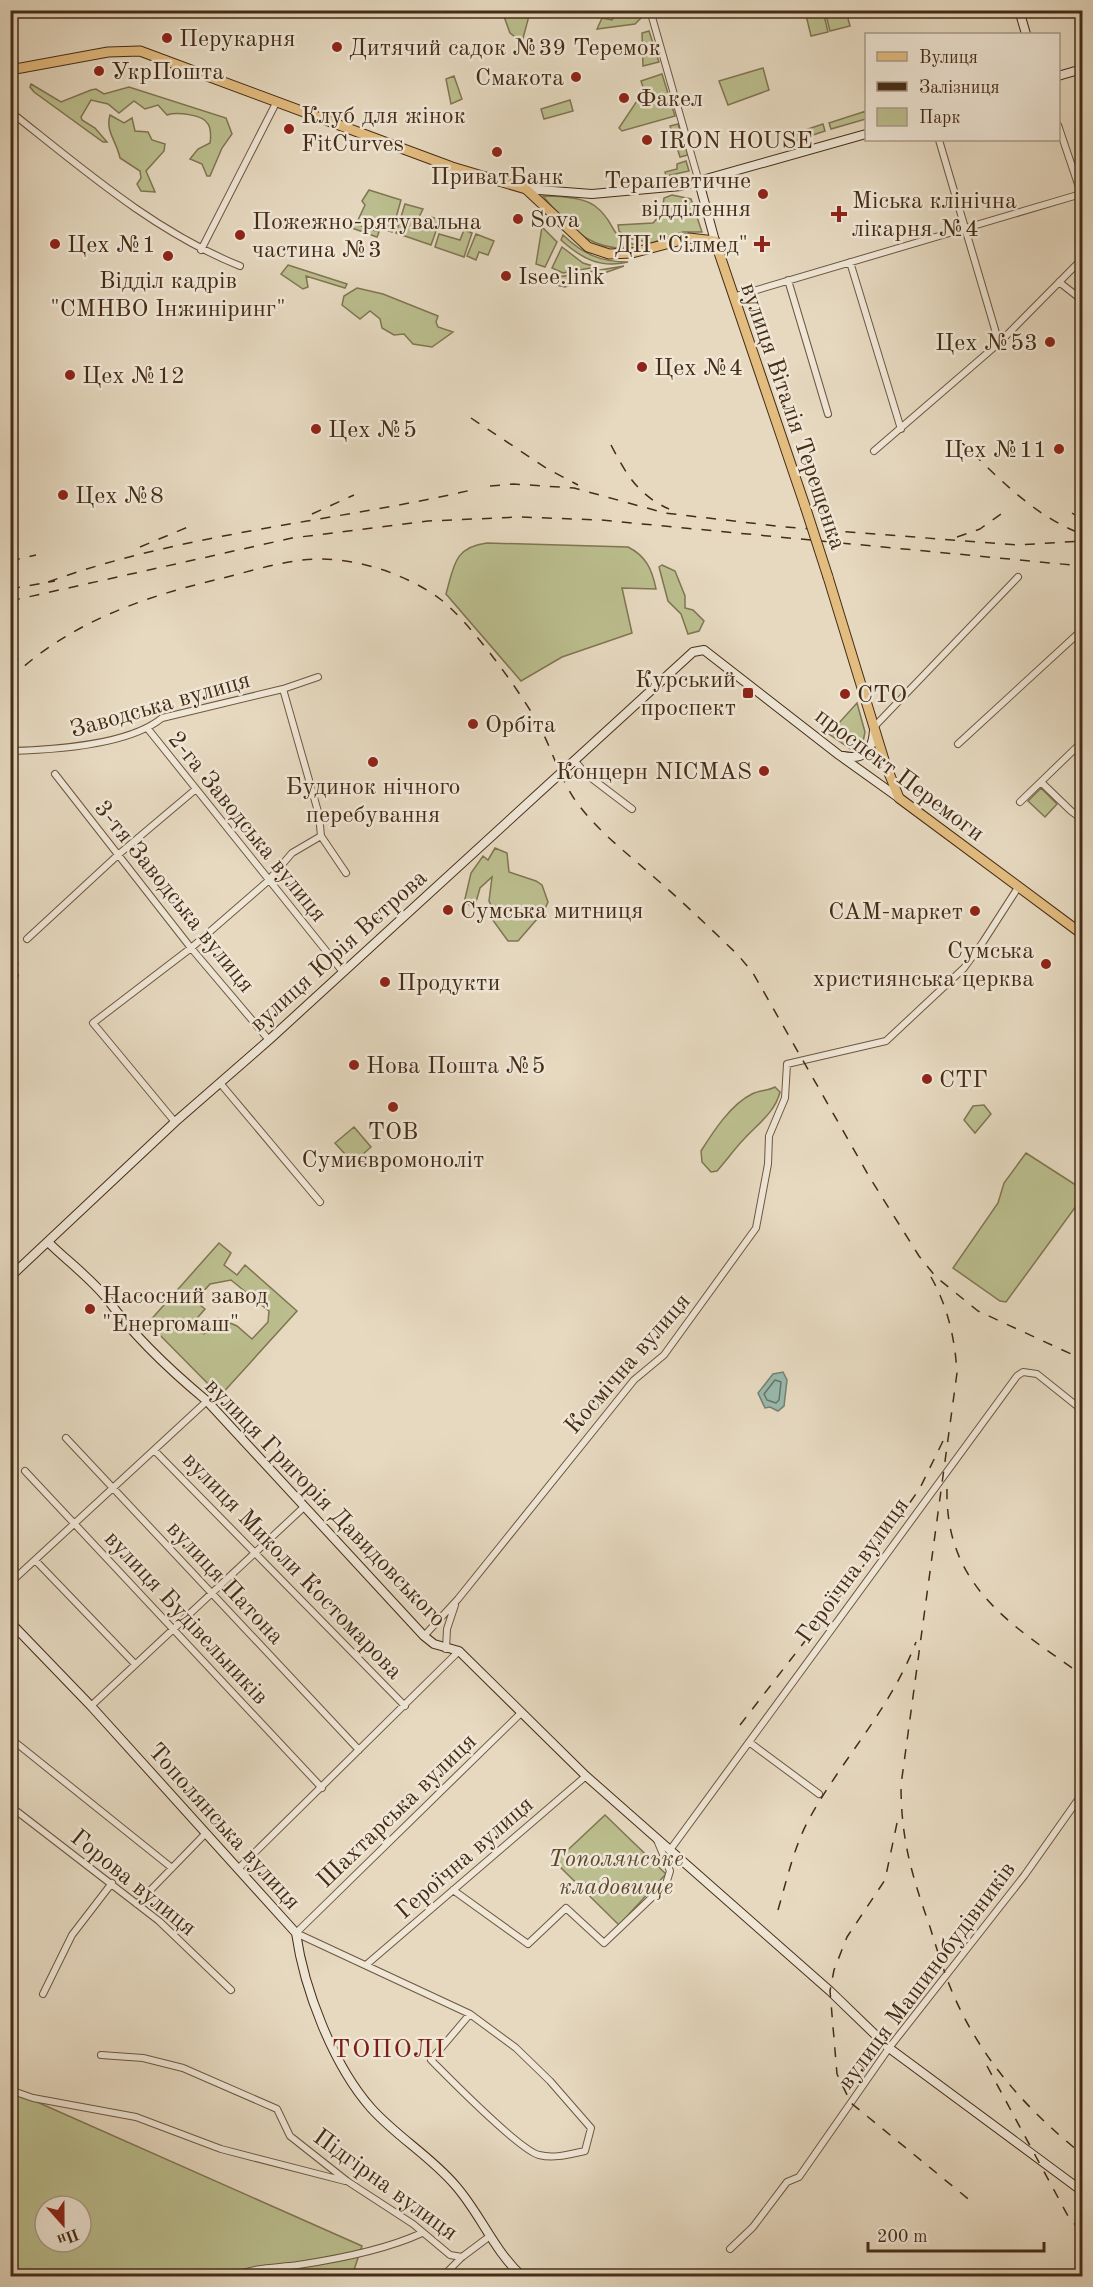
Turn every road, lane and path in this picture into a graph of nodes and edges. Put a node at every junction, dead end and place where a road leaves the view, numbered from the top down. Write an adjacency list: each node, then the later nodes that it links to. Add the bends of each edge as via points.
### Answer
1 (650, 10): 12 (street, вулиця Віталія Терещенка)
2 (1019, 10): 3 (street)
3 (1026, 33)
4 (1083, 69): 6 (street)
5 (10, 70): 7 (main road, via 108,52 140,51)
6 (1060, 76)
7 (276, 103): 13 (main road, via 490,181); 17 (street)
8 (12, 113): 17 (street, via 144,215)
9 (1060, 128): 14 (street)
10 (865, 135): 12 (street)
11 (939, 141): 15 (street)
12 (699, 182): 13 (street, via 592,194); 16 (street, вулиця Віталія Терещенка)
13 (526, 189): 16 (main road, via 588,247 609,254 632,253 689,238)
14 (1082, 196): 15 (street)
15 (965, 227): 19 (street); 25 (street)
16 (715, 241): 23 (main road, вулиця Віталія Терещенка)
17 (201, 250): 20 (street)
18 (1083, 259): 22 (street)
19 (850, 262): 21 (street); 27 (street)
20 (240, 266)
21 (788, 280): 23 (street); 26 (street)
22 (1059, 282): 24 (street); 25 (street)
23 (733, 297): 34 (main road, вулиця Віталія Терещенка, bridge, via 805,506)
24 (1083, 300)
25 (999, 343): 27 (street)
26 (828, 414)
27 (901, 429): 28 (street)
28 (874, 451)
29 (1018, 577): 34 (street)
30 (1083, 630): 37 (street)
31 (693, 652): 39 (street, проспект Перемоги, via 704,650); 40 (street, вулиця Юрія Вєтрова)
32 (318, 676): 33 (street, Заводська вулиця)
33 (283, 689): 35 (street, Заводська вулиця, via 162,718); 48 (street, via 319,814)
34 (874, 727): 39 (street, via 871,749 865,754 856,758); 44 (main road, вулиця Віталія Терещенка)
35 (148, 729): 38 (street, Заводська вулиця, via 59,750); 43 (street, 2-га Заводська вулиця)
36 (1083, 742): 42 (street)
37 (958, 744)
38 (10, 751)
39 (839, 755): 44 (street, проспект Перемоги)
40 (574, 760): 46 (street); 56 (street, вулиця Юрія Вєтрова)
41 (55, 774): 49 (street, 3-тя Заводська вулиця)
42 (1041, 782): 45 (street); 47 (street)
43 (196, 789): 49 (street); 51 (street, 2-га Заводська вулиця)
44 (899, 798): 52 (main road, проспект Перемоги)
45 (1020, 802)
46 (632, 809)
47 (1083, 819)
48 (321, 836): 50 (street); 51 (street, via 292,853)
49 (118, 854): 54 (street); 55 (street, 3-тя Заводська вулиця)
50 (346, 873)
51 (268, 881): 55 (street); 56 (street, 2-га Заводська вулиця)
52 (1019, 886): 53 (main road, проспект Перемоги); 75 (street, Космічна вулиця, via 964,968 886,1041 787,1064 785,1098 769,1136 756,1228 664,1355 634,1380)
53 (1083, 934)
54 (27, 939)
55 (191, 948): 57 (street, 3-тя Заводська вулиця); 59 (street, via 93,1023)
56 (343, 972): 57 (street, вулиця Юрія Вєтрова)
57 (269, 1040): 58 (street, вулиця Юрія Вєтрова)
58 (219, 1083): 59 (street, вулиця Юрія Вєтрова); 60 (street)
59 (176, 1122): 61 (street, вулиця Юрія Вєтрова)
60 (320, 1203)
61 (48, 1242): 62 (street, вулиця Юрія Вєтрова); 63 (street, вулиця Григорія Давидовського)
62 (10, 1277)
63 (207, 1401): 66 (street); 69 (street, вулиця Григорія Давидовського)
64 (1083, 1410): 86 (street, Героїчна вулиця, via 1036,1374 1023,1372 1017,1376)
65 (66, 1438): 68 (street, вулиця Патона)
66 (154, 1450): 68 (street); 71 (street, вулиця Миколи Костомарова)
67 (25, 1471): 70 (street, вулиця Будівельників)
68 (114, 1487): 70 (street); 74 (street, вулиця Патона)
69 (304, 1507): 71 (street); 78 (street, вулиця Григорія Давидовського)
70 (75, 1523): 72 (street); 77 (street, вулиця Будівельників)
71 (254, 1554): 74 (street); 83 (street, вулиця Миколи Костомарова)
72 (35, 1560): 73 (street); 81 (street)
73 (10, 1583)
74 (211, 1594): 77 (street); 87 (street, вулиця Патона)
75 (458, 1599): 78 (street, Космічна вулиця); 79 (street, via 447,1629)
76 (10, 1622): 82 (street, Тополянська вулиця)
77 (173, 1629): 81 (street); 89 (street, вулиця Будівельників)
78 (424, 1636): 79 (street, вулиця Григорія Давидовського)
79 (446, 1649): 80 (street, вулиця Григорія Давидовського)
80 (459, 1651): 83 (street); 84 (street, вулиця Григорія Давидовського)
81 (135, 1664): 82 (street)
82 (91, 1706): 93 (street, Тополянська вулиця)
83 (405, 1706): 87 (street)
84 (522, 1712): 88 (street, вулиця Григорія Давидовського); 101 (street, Шахтарська вулиця)
85 (10, 1738): 96 (street)
86 (749, 1742): 90 (street); 95 (street, Героїчна вулиця)
87 (359, 1750): 89 (street)
88 (586, 1776): 94 (street, вулиця Григорія Давидовського); 99 (street, Героїчна вулиця)
89 (322, 1788): 97 (street)
90 (819, 1794)
91 (1083, 1794): 106 (street, вулиця Машинобудівників)
92 (10, 1806): 98 (street, Горова вулиця)
93 (206, 1833): 96 (street); 97 (street, Тополянська вулиця)
94 (657, 1839): 95 (street, вулиця Григорія Давидовського); 99 (street, via 670,1871 666,1884 604,1943 566,1908 528,1944)
95 (670, 1850): 106 (street, вулиця Григорія Давидовського)
96 (172, 1868): 100 (street)
97 (238, 1869): 101 (street, Тополянська вулиця)
98 (112, 1883): 100 (street, Горова вулиця); 104 (street, via 72,1935)
99 (453, 1890): 102 (street, Героїчна вулиця)
100 (138, 1904): 103 (street, Горова вулиця)
101 (296, 1933): 102 (street); 112 (street, Тополянська вулиця, via 299,1957 315,2004 355,2084 380,2117 455,2184)
102 (366, 1965): 105 (street)
103 (231, 1990)
104 (43, 1994)
105 (470, 2014): 105 (street, via 516,2048 591,2128 585,2151 552,2158 536,2155 476,2105 432,2060)
106 (890, 2048): 110 (street, вулиця Григорія Давидовського); 113 (street, вулиця Машинобудівників, via 798,2177 787,2182 753,2227)
107 (101, 2055): 109 (street, Підгірна вулиця, via 143,2058 183,2068 277,2109 290,2136)
108 (10, 2090): 109 (street, via 33,2098 136,2117 221,2149)
109 (346, 2181): 111 (street, Підгірна вулиця)
110 (1083, 2191)
111 (422, 2233): 114 (street, Підгірна вулиця, via 450,2255); 115 (street, via 353,2253 266,2267)
112 (490, 2236): 114 (street); 117 (street, Тополянська вулиця)
113 (730, 2249)
114 (462, 2257): 116 (street)
115 (235, 2277)
116 (443, 2277)
117 (522, 2277)

